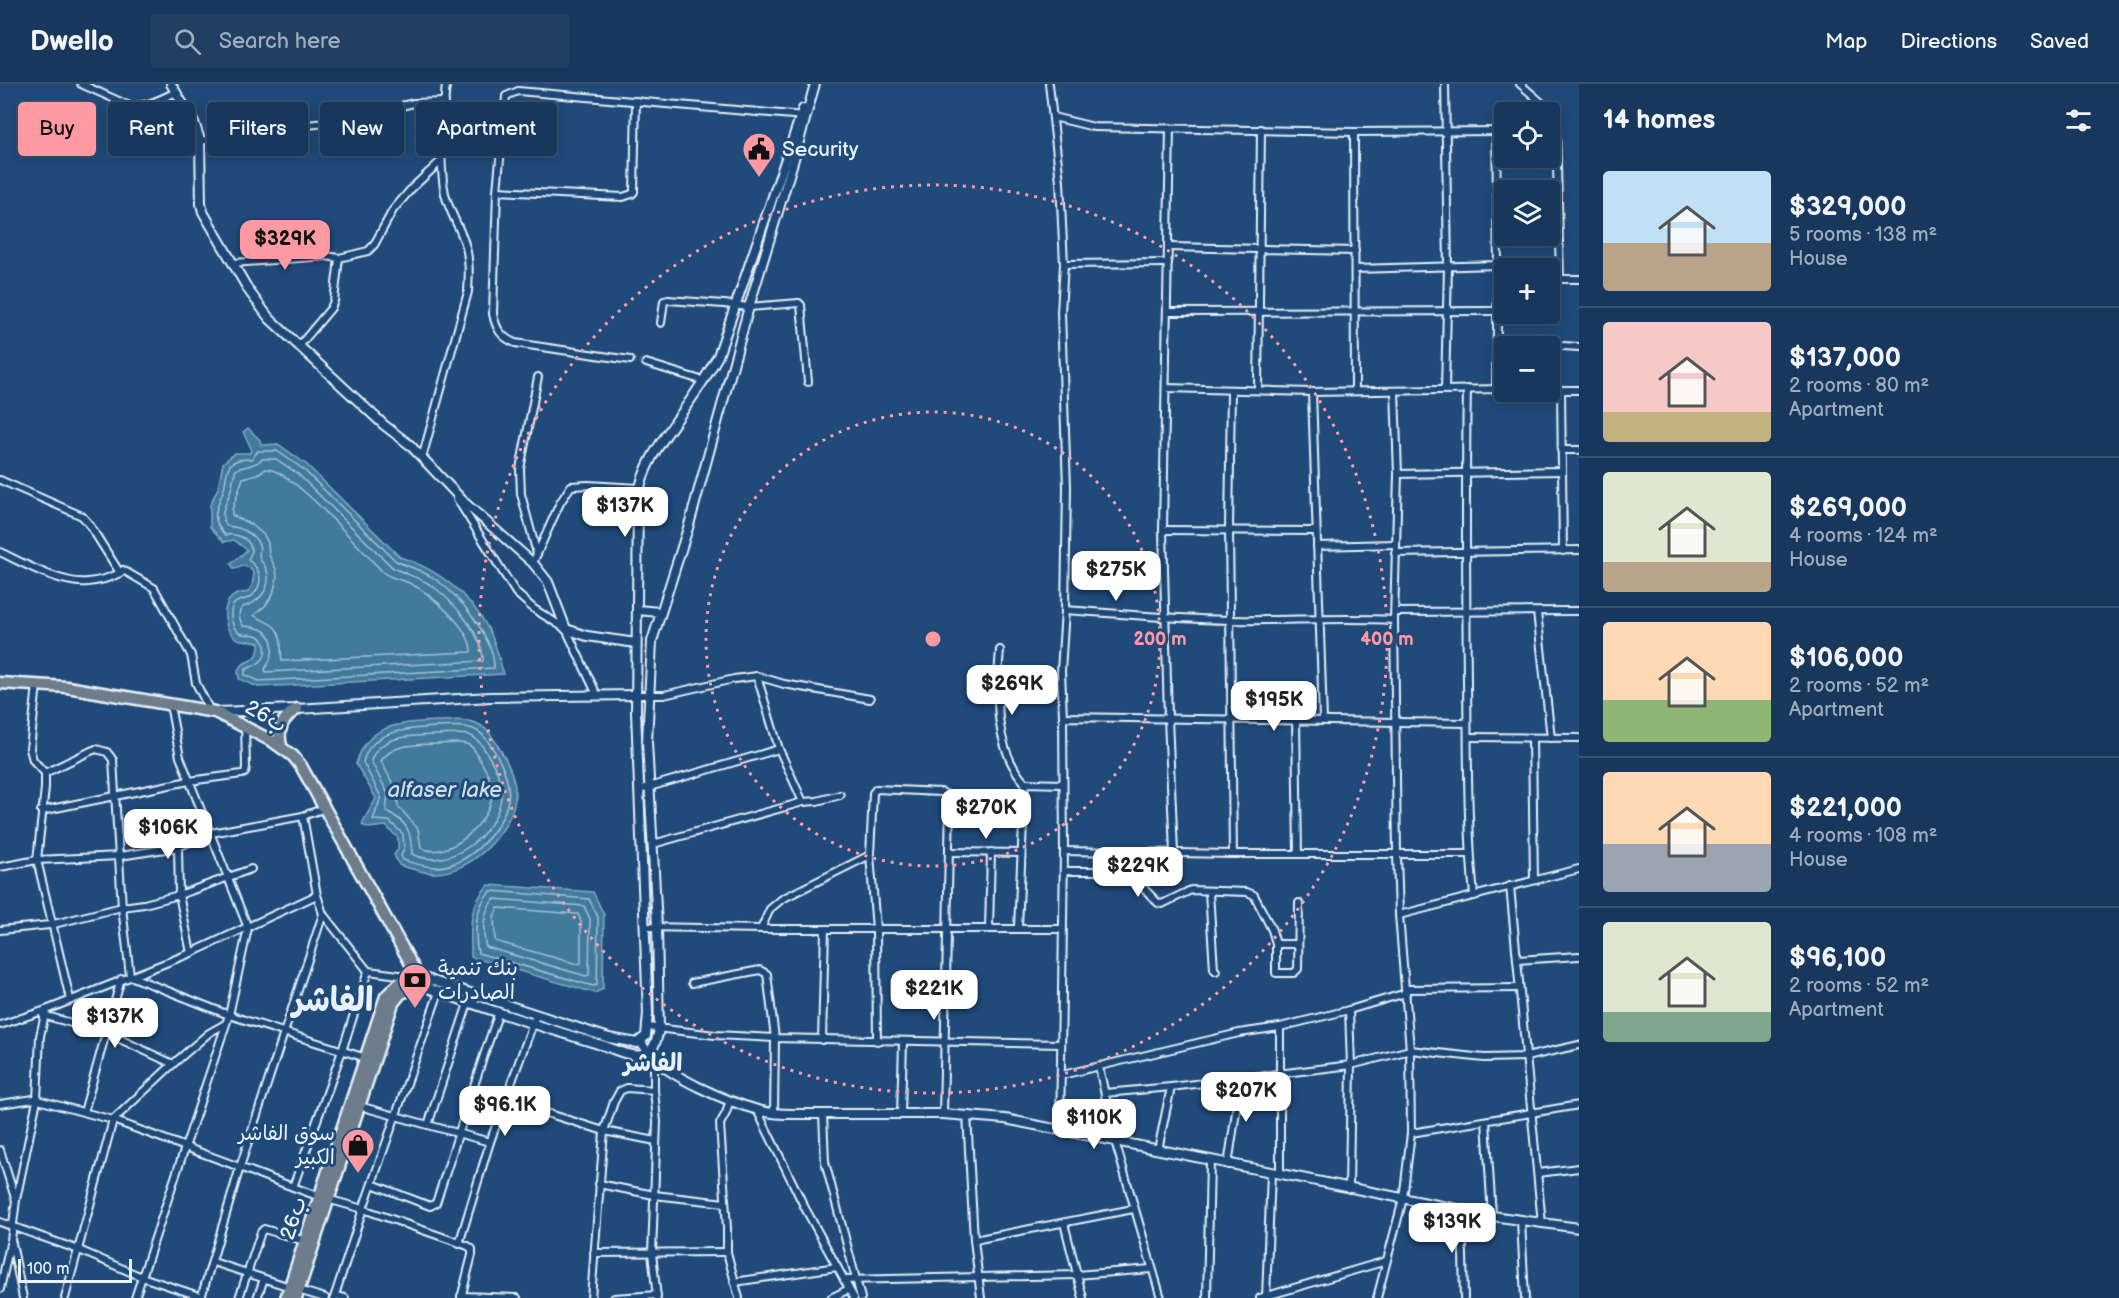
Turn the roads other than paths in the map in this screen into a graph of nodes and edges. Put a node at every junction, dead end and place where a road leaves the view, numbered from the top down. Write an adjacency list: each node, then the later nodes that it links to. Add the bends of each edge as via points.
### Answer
1 (81, 84): 8 (street, via 130,106 146,105)
2 (446, 84): 10 (street)
3 (809, 84): 13 (street)
4 (815, 84): 13 (street)
5 (1049, 84): 14 (street)
6 (1445, 84): 17 (street)
7 (1520, 84): 11 (street)
8 (174, 88): 20 (street)
9 (636, 101): 13 (street); 25 (street, via 518,91 506,96); 25 (street, via 632,194 623,197)
10 (445, 102)
11 (1541, 102)
12 (416, 103): 20 (street, via 326,123 287,127 243,142)
13 (804, 116): 26 (street)
14 (1053, 117): 15 (street, via 1094,127); 35 (street)
15 (1170, 128): 16 (street); 27 (street)
16 (1261, 129): 19 (street); 28 (street)
17 (1446, 131): 18 (street); 19 (street); 37 (street)
18 (1494, 131)
19 (1354, 132): 29 (street)
20 (200, 140): 34 (street, via 203,212)
21 (441, 156): 22 (street)
22 (441, 161): 30 (street, via 393,210 368,251); 70 (street, via 446,197 467,252 469,278)
23 (1497, 168): 31 (street)
24 (1555, 168): 32 (street)
25 (497, 191): 52 (street, via 493,314 500,334 515,343)
26 (776, 204): 41 (street); 42 (street)
27 (1168, 246): 28 (street); 33 (street)
28 (1261, 250): 29 (street); 45 (street)
29 (1355, 251): 38 (street)
30 (339, 258): 34 (street); 49 (street, via 331,308)
31 (1498, 258)
32 (1559, 258)
33 (1168, 262): 35 (street); 44 (street)
34 (233, 263): 49 (street, via 269,318)
35 (1064, 264): 91 (street, via 1061,312)
36 (1494, 265): 37 (street)
37 (1448, 267): 38 (street); 47 (street)
38 (1355, 269): 46 (street)
39 (1560, 278): 40 (street)
40 (1579, 279)
41 (737, 305): 42 (street); 48 (street, via 664,300); 55 (street)
42 (749, 307): 56 (street, via 801,305); 93 (street, via 689,525)
43 (1494, 311): 47 (street)
44 (1167, 312): 45 (street); 57 (street)
45 (1260, 312): 46 (street); 62 (street)
46 (1355, 312): 47 (street); 65 (street)
47 (1448, 312): 58 (street)
48 (661, 324)
49 (300, 345): 70 (street)
50 (1560, 346): 51 (street)
51 (1579, 347)
52 (630, 360)
53 (646, 363): 55 (street)
54 (538, 377): 87 (street, via 520,469 521,494)
55 (704, 381): 75 (street, via 664,437)
56 (808, 382)
57 (1166, 388): 61 (street); 77 (street)
58 (1445, 389): 59 (street); 66 (street)
59 (1467, 389): 60 (street); 72 (street)
60 (1494, 389)
61 (1231, 390): 62 (street); 78 (street)
62 (1258, 390): 67 (street)
63 (1561, 390): 64 (street); 68 (street)
64 (1579, 390)
65 (1355, 391): 66 (street); 67 (street)
66 (1395, 391): 73 (street)
67 (1311, 392): 79 (street)
68 (1561, 450): 69 (street); 71 (street)
69 (1579, 450)
70 (422, 458): 76 (street)
71 (1561, 471): 72 (street); 83 (street)
72 (1465, 472): 73 (street); 85 (street)
73 (1398, 474): 80 (street)
74 (0, 480): 89 (street, via 81,516)
75 (639, 488): 87 (street, via 571,486); 90 (street)
76 (452, 491): 88 (street); 101 (street, via 516,593)
77 (1163, 530): 78 (street); 97 (street)
78 (1229, 530): 79 (street); 98 (street)
79 (1316, 531): 81 (street)
80 (1395, 544): 81 (street); 86 (street)
81 (1317, 546): 99 (street)
82 (1579, 550): 83 (street)
83 (1563, 551): 85 (street)
84 (0, 552): 89 (street, via 34,568 87,583)
85 (1466, 552): 86 (street); 96 (street)
86 (1395, 553): 94 (street)
87 (537, 554): 88 (street)
88 (533, 563): 101 (street, via 548,582)
89 (120, 573): 114 (street, via 123,570 154,588 190,655 196,683)
90 (638, 610): 93 (street); 102 (street)
91 (1065, 610): 97 (street); 115 (street)
92 (1579, 611): 95 (street)
93 (660, 612): 103 (street)
94 (1395, 612): 96 (street); 100 (street)
95 (1537, 612): 96 (street); 125 (street)
96 (1466, 613): 121 (street)
97 (1164, 618): 98 (street); 117 (street)
98 (1231, 620): 99 (street); 116 (street)
99 (1319, 620): 100 (street); 119 (street)
100 (1394, 620): 120 (street)
101 (566, 629): 102 (street); 108 (street)
102 (636, 643): 103 (street); 109 (street)
103 (651, 646): 110 (street)
104 (1000, 650): 133 (street, via 1002,740 1008,760)
105 (757, 676): 110 (street); 111 (street); 130 (street)
106 (0, 683): 107 (highway, 26ب)
107 (38, 684): 112 (highway, 26ب); 131 (street, via 30,749)
108 (597, 695): 109 (street); 113 (street)
109 (636, 695): 110 (street); 127 (street)
110 (648, 697): 128 (street)
111 (870, 699)
112 (170, 705): 114 (highway, 26ب); 132 (street)
113 (297, 709): 114 (street); 129 (highway, via 281,725)
114 (213, 711): 122 (highway, 26ب)
115 (1063, 717): 117 (street); 134 (street)
116 (1233, 718): 117 (street); 118 (street); 151 (street)
117 (1167, 719): 149 (street)
118 (1296, 720): 119 (street); 152 (street)
119 (1323, 720): 120 (street)
120 (1395, 721): 121 (street); 155 (street)
121 (1467, 723): 123 (street)
122 (245, 725): 129 (highway, 26ب); 132 (street, via 245,773)
123 (1468, 737): 124 (street); 153 (street)
124 (1532, 738): 125 (street); 165 (street)
125 (1551, 738): 126 (street)
126 (1579, 738)
127 (637, 742): 128 (street); 136 (street)
128 (647, 742): 135 (street)
129 (281, 746): 140 (highway, 26ب, via 297,760)
130 (779, 749): 135 (street); 139 (street)
131 (45, 773): 137 (street, via 101,750 113,760); 141 (street)
132 (189, 781): 137 (street); 143 (street)
133 (1025, 783): 134 (street); 150 (street)
134 (1062, 784): 146 (street)
135 (650, 787): 136 (street); 144 (street)
136 (639, 790): 159 (street)
137 (115, 795): 141 (street); 156 (street)
138 (840, 795): 139 (street)
139 (803, 802): 144 (street)
140 (325, 807): 142 (street); 198 (highway, 26ب, via 403,946)
141 (41, 811): 157 (street)
142 (303, 816): 143 (street); 169 (street)
143 (211, 833): 145 (street); 164 (street)
144 (652, 844): 158 (street)
145 (178, 847): 156 (street); 168 (street)
146 (1064, 851): 149 (street); 163 (street)
147 (950, 852): 148 (street); 154 (street, via 947,795 876,789); 184 (street)
148 (991, 852): 150 (street); 180 (street)
149 (1174, 852): 151 (street)
150 (1021, 853): 178 (street)
151 (1233, 854): 152 (street)
152 (1298, 854): 155 (street)
153 (1470, 854): 155 (street); 170 (street)
154 (870, 855): 181 (street, via 782,899 770,909); 183 (street)
155 (1397, 855): 174 (street)
156 (120, 856): 157 (street); 172 (street)
157 (36, 860): 160 (street); 175 (street)
158 (653, 863): 159 (street); 176 (street)
159 (642, 864): 177 (street)
160 (0, 867)
161 (251, 869): 164 (street)
162 (1579, 869): 165 (street)
163 (1064, 871): 167 (street, via 1127,871 1162,904 1191,890); 185 (street)
164 (228, 877): 168 (street); 179 (street)
165 (1534, 880): 166 (street)
166 (1510, 886): 170 (street); 191 (street)
167 (1209, 892): 187 (street, via 1254,895); 193 (street)
168 (179, 895): 172 (street); 189 (street)
169 (317, 895): 173 (street); 179 (street)
170 (1474, 896): 174 (street)
171 (1299, 903): 188 (street)
172 (122, 907): 175 (street); 196 (street)
173 (322, 914): 192 (street); 216 (street)
174 (1400, 915): 201 (street)
175 (50, 924): 186 (street); 204 (street)
176 (657, 926): 177 (street); 181 (street); 195 (street)
177 (645, 927): 194 (street)
178 (1018, 927): 180 (street); 185 (street)
179 (248, 928): 189 (street); 209 (street)
180 (989, 928): 184 (street)
181 (761, 929): 182 (street)
182 (825, 929): 183 (street); 219 (street)
183 (876, 929): 184 (street); 221 (street)
184 (947, 929): 223 (street)
185 (1062, 929): 224 (street)
186 (0, 930)
187 (1276, 944): 188 (street); 188 (street, via 1276,973 1296,972)
188 (1298, 944)
189 (191, 952): 196 (street)
190 (1579, 956): 191 (street)
191 (1517, 960): 200 (street)
192 (368, 971): 198 (street); 227 (street)
193 (1216, 971)
194 (647, 972): 195 (street); 213 (street)
195 (658, 972): 215 (street)
196 (130, 976): 197 (street); 209 (street)
197 (121, 979): 204 (street); 217 (street)
198 (415, 982): 202 (street); 203 (street); 230 (highway, 26ب, via 398,983 386,996); 246 (highway, 26ب, via 393,1003)
199 (692, 983): 218 (street, via 764,972)
200 (1518, 988): 201 (street); 229 (street)
201 (1406, 991): 206 (street); 226 (street)
202 (439, 992): 205 (street); 255 (street)
203 (471, 994): 205 (street); 210 (street)
204 (69, 999): 207 (street)
205 (468, 1002): 208 (street); 258 (street)
206 (1349, 1010): 214 (street); 233 (street)
207 (45, 1012): 212 (street); 217 (street); 241 (street)
208 (499, 1012): 210 (street); 262 (street)
209 (229, 1015): 211 (street); 216 (street)
210 (534, 1019): 220 (street, via 632,1043); 228 (street, via 632,1054); 242 (street)
211 (226, 1024): 232 (street, via 209,1033); 266 (street)
212 (0, 1025)
213 (648, 1027): 215 (street); 220 (street)
214 (1280, 1027): 234 (street); 235 (street)
215 (659, 1029): 218 (street); 228 (street)
216 (284, 1032): 227 (street); 271 (street)
217 (107, 1033): 232 (street); 248 (street)
218 (775, 1038): 219 (street); 250 (street)
219 (822, 1040): 221 (street)
220 (641, 1041): 228 (street)
221 (877, 1041): 222 (street)
222 (903, 1042): 223 (street); 252 (street)
223 (946, 1042): 224 (street); 253 (street)
224 (1061, 1044): 236 (street)
225 (1579, 1045): 229 (street)
226 (1410, 1050): 229 (street, via 1484,1058); 233 (street); 261 (street)
227 (342, 1051): 230 (street); 278 (street)
228 (647, 1053): 231 (street)
229 (1526, 1057): 249 (street)
230 (366, 1058): 281 (highway, 26ب)
231 (654, 1058): 239 (street); 243 (street, via 684,1080)
232 (173, 1064): 256 (street)
233 (1351, 1065): 235 (street); 279 (street)
234 (1099, 1067): 236 (street); 240 (street)
235 (1281, 1073): 237 (street); 275 (street)
236 (1062, 1075): 260 (street)
237 (1240, 1078): 238 (street); 270 (street)
238 (1171, 1087): 240 (street); 268 (street)
239 (654, 1090): 259 (street, via 620,1091); 263 (street)
240 (1105, 1093): 264 (street)
241 (37, 1100): 244 (street); 248 (street); 283 (street)
242 (505, 1100): 259 (street); 265 (street)
243 (730, 1100): 247 (street); 284 (street, via 720,1124)
244 (0, 1104)
245 (1579, 1105): 249 (street)
246 (359, 1106): 255 (street); 281 (highway, 26ب)
247 (757, 1110): 250 (street); 305 (street)
248 (84, 1112): 256 (street)
249 (1532, 1112): 257 (street); 274 (street)
250 (774, 1113): 251 (street)
251 (823, 1114): 252 (street); 313 (street, via 825,1162)
252 (901, 1114): 253 (street)
253 (943, 1114): 254 (street)
254 (967, 1115): 260 (street); 296 (street)
255 (395, 1116): 258 (street); 276 (street)
256 (113, 1120): 266 (street); 299 (street)
257 (1486, 1121): 261 (street); 288 (street)
258 (428, 1125): 262 (street)
259 (604, 1131): 263 (street); 277 (street)
260 (1060, 1131): 264 (street)
261 (1411, 1133): 282 (street)
262 (459, 1135): 265 (street); 276 (street, via 434,1205)
263 (656, 1141): 280 (street)
264 (1115, 1141): 268 (street); 286 (street)
265 (490, 1142): 298 (street)
266 (186, 1146): 271 (street); 310 (street)
267 (0, 1150): 283 (street)
268 (1158, 1150): 269 (street)
269 (1210, 1161): 270 (street); 342 (street)
270 (1228, 1165): 273 (street)
271 (240, 1167): 278 (street); 304 (street)
272 (1579, 1168): 274 (street)
273 (1271, 1173): 275 (street); 322 (street)
274 (1538, 1173): 292 (street)
275 (1280, 1174): 279 (street)
276 (372, 1184): 285 (street)
277 (599, 1184): 280 (street); 301 (street)
278 (293, 1187): 281 (street)
279 (1349, 1188): 282 (street)
280 (654, 1195): 284 (street); 302 (street)
281 (324, 1199): 285 (street); 297 (highway, 26ب); 317 (highway, 26ب)
282 (1403, 1199): 287 (street); 303 (street)
283 (16, 1200): 293 (street)
284 (725, 1203): 300 (street)
285 (363, 1209): 298 (street); 318 (street)
286 (1133, 1209): 291 (street); 306 (street)
287 (1462, 1210): 288 (street); 344 (street)
288 (1492, 1216): 289 (street)
289 (1521, 1221): 292 (street); 345 (street)
290 (0, 1222): 293 (street)
291 (1064, 1222): 296 (street); 308 (street)
292 (1542, 1224): 294 (street)
293 (13, 1227): 295 (street); 299 (street)
294 (1579, 1228)
295 (11, 1240): 315 (street); 323 (street)
296 (974, 1240): 309 (street)
297 (306, 1241): 307 (street, via 264,1229); 317 (highway, 26ب)
298 (459, 1244): 321 (street, via 472,1249)
299 (78, 1250): 310 (street); 324 (street)
300 (727, 1252): 302 (street); 314 (street)
301 (594, 1253): 302 (street); 333 (street)
302 (652, 1253): 319 (street)
303 (1386, 1261): 322 (street); 343 (street)
304 (213, 1262): 307 (street); 320 (street)
305 (837, 1267): 312 (street); 314 (street)
306 (1151, 1269): 308 (street); 341 (street)
307 (247, 1273): 311 (street); 326 (street)
308 (1076, 1275): 309 (street); 340 (street)
309 (978, 1276): 313 (street); 339 (street)
310 (142, 1277): 320 (street); 325 (street)
311 (264, 1279): 317 (street); 327 (street)
312 (844, 1280): 313 (street); 316 (street)
313 (856, 1280): 338 (street)
314 (734, 1282): 335 (street)
315 (0, 1289)
316 (849, 1289): 336 (street); 337 (street)
317 (295, 1291): 328 (highway, 26ب); 329 (street)
318 (335, 1296): 330 (street)
319 (657, 1296): 334 (street)
320 (201, 1297)
321 (461, 1297): 331 (street)
322 (1263, 1297)
323 (23, 1298)
324 (65, 1298)
325 (135, 1298)
326 (238, 1298)
327 (257, 1298)
328 (286, 1298)
329 (325, 1298)
330 (345, 1298)
331 (512, 1298): 332 (street)
332 (517, 1298)
333 (591, 1298)
334 (615, 1298)
335 (739, 1298)
336 (831, 1298)
337 (854, 1298)
338 (861, 1298)
339 (981, 1298)
340 (1083, 1298)
341 (1161, 1298)
342 (1207, 1298)
343 (1377, 1298)
344 (1464, 1298)
345 (1525, 1298)

